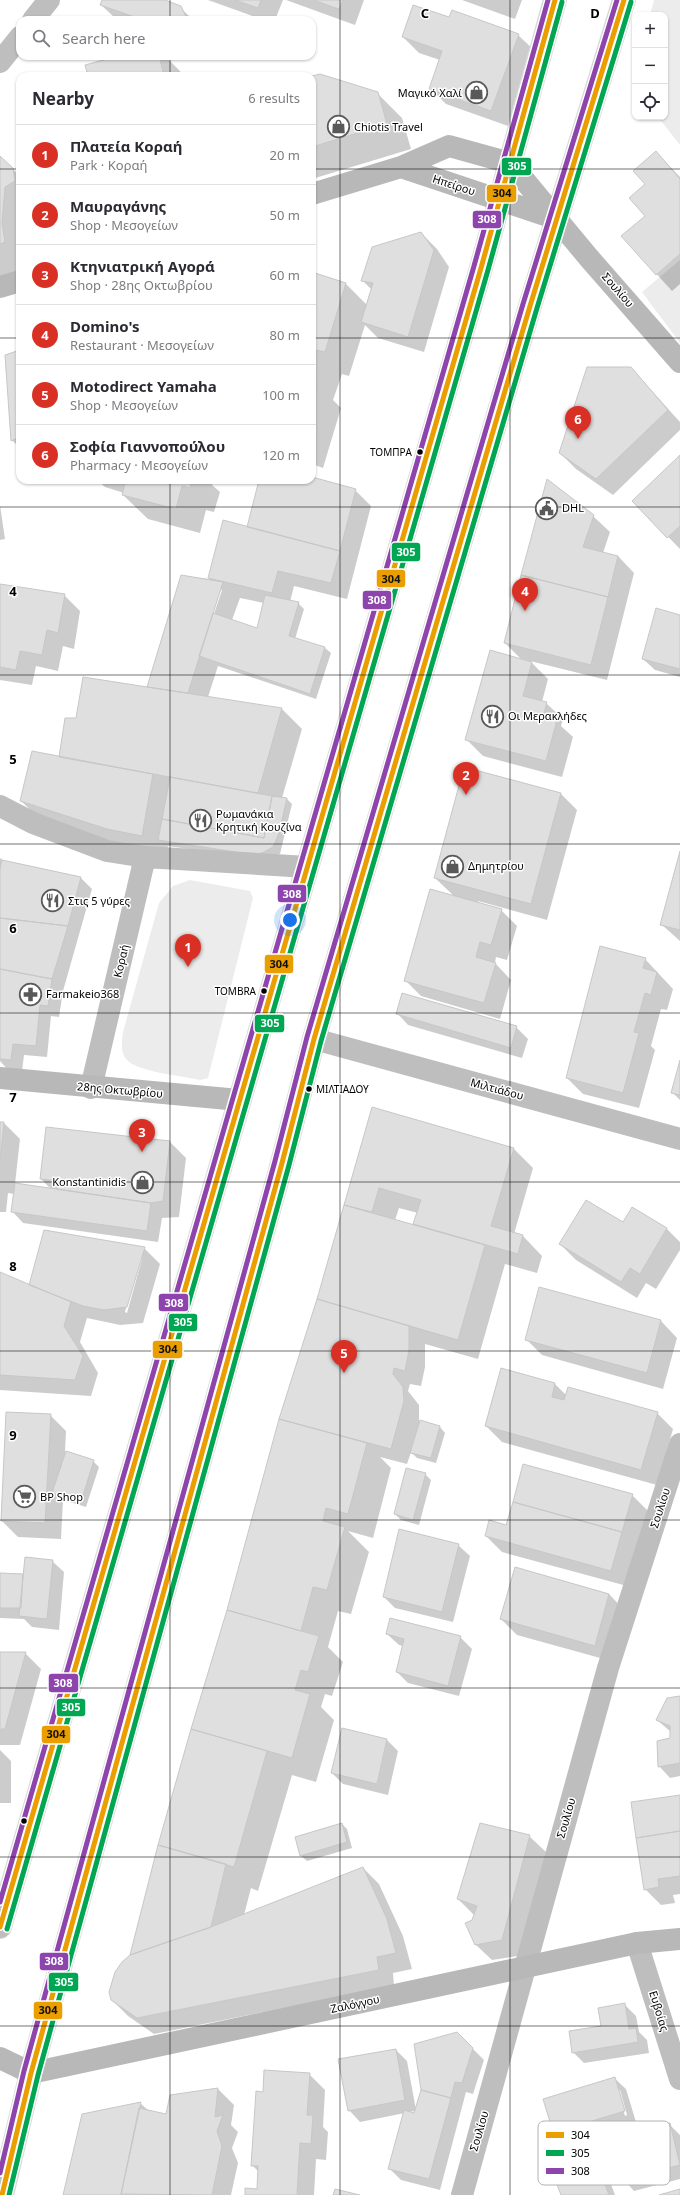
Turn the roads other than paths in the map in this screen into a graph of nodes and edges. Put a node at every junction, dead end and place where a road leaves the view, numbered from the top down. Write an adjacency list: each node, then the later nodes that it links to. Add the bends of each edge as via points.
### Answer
1 (49, 0): 4 (main road)
2 (554, 0): 7 (main road)
3 (624, 0): 11 (main road)
4 (36, 16)
5 (16, 42): 6 (main road)
6 (0, 62)
7 (510, 163): 8 (street, via 449,146); 10 (main road); 11 (street)
8 (401, 167): 9 (street); 10 (street, Ηπείρου)
9 (316, 193)
10 (500, 200): 11 (street, Ηπείρου); 17 (main road)
11 (557, 219): 14 (street, Σουλίου); 18 (main road)
12 (16, 282): 13 (street)
13 (0, 287)
14 (680, 362)
15 (0, 806): 16 (main road, via 33,823 108,851)
16 (145, 857): 17 (main road); 20 (main road, Κοραή)
17 (307, 867): 21 (main road)
18 (314, 1039): 22 (main road, Μιλτιάδου); 29 (main road)
19 (0, 1078): 20 (street, 28ης Οκτωβρίου)
20 (90, 1088): 21 (street, 28ης Οκτωβρίου)
21 (239, 1100): 24 (main road)
22 (680, 1139)
23 (680, 1444): 27 (main road, Σουλίου, via 608,1668)
24 (0, 1927)
25 (680, 1938): 26 (street, Ζαλόγγου)
26 (638, 1943): 27 (street, Ζαλόγγου); 30 (main road, Ευβοίας)
27 (525, 1968): 29 (street, Ζαλόγγου); 32 (main road, Σουλίου)
28 (0, 2058): 29 (street)
29 (31, 2073): 31 (main road)
30 (680, 2079)
31 (2, 2195)
32 (462, 2195)

